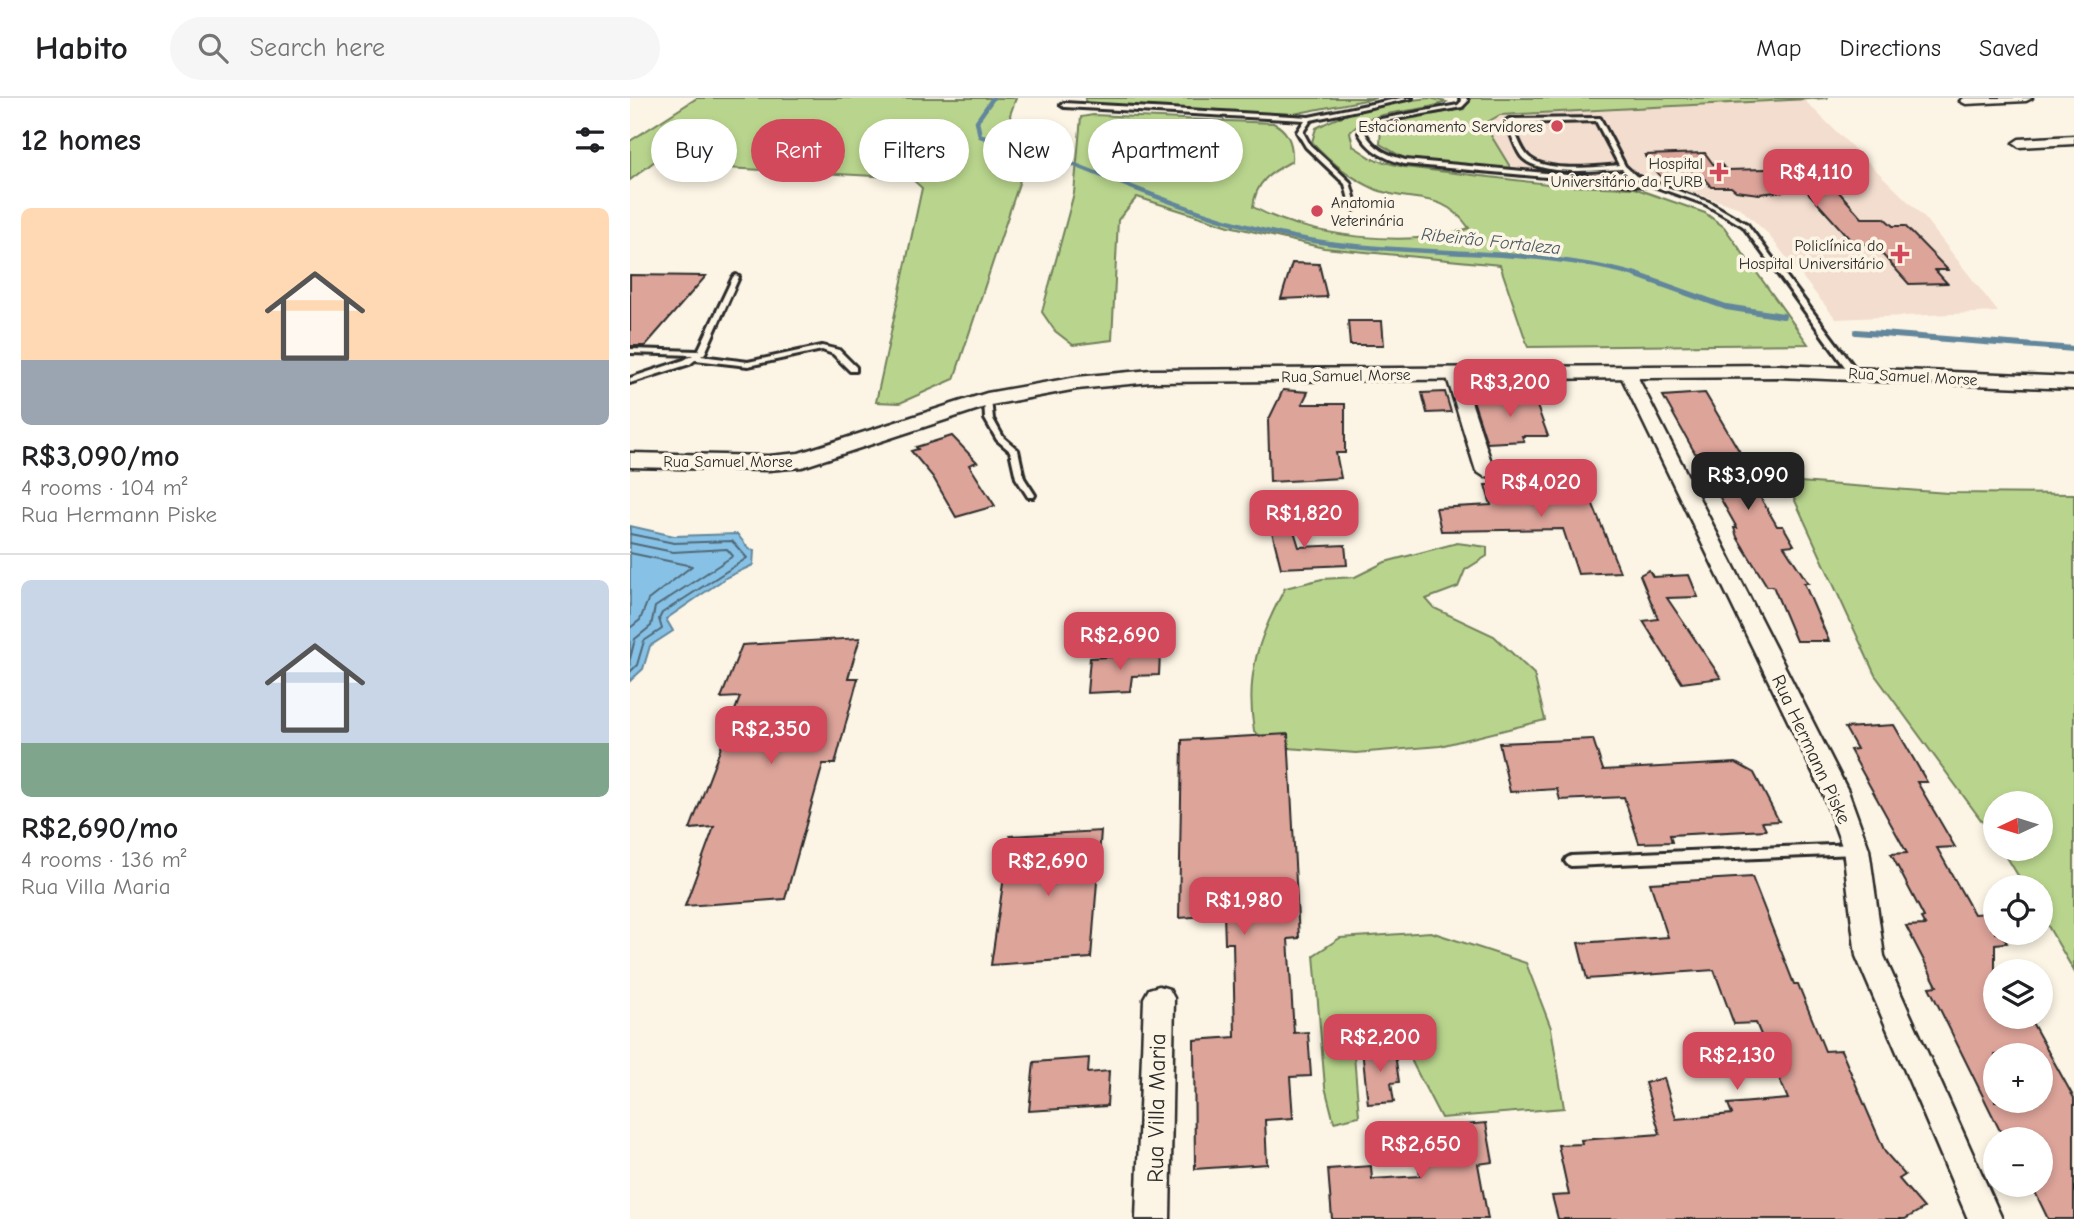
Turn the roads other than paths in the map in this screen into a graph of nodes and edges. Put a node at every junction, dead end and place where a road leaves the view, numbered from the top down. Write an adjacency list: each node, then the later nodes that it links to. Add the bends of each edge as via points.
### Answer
1 (1409, 98): 6 (lane)
2 (1463, 98): 10 (lane, via 1460,106 1372,122 1362,133 1368,146 1404,162)
3 (2026, 98): 4 (street)
4 (1966, 102)
5 (1064, 106): 6 (lane)
6 (1309, 119): 11 (lane, via 1300,131 1308,146 1348,183)
7 (2074, 140): 8 (street)
8 (2019, 143)
9 (1623, 167): 9 (lane, via 1598,120 1509,121 1526,158 1533,163); 10 (lane)
10 (1655, 185): 17 (lane, via 1707,203 1745,225)
11 (1354, 208)
12 (736, 277): 14 (lane)
13 (630, 351): 14 (lane)
14 (698, 355): 15 (lane, via 748,364 822,348 836,352); 19 (lane)
15 (853, 369)
16 (1627, 372): 17 (street, Rua Samuel Morse); 18 (street, Rua Samuel Morse); 25 (street, Rua Hermann Piske, via 1835,791)
17 (1854, 373): 20 (street, Rua Samuel Morse)
18 (1454, 374): 21 (street, Rua Samuel Morse, via 1151,376 1077,383); 23 (street)
19 (630, 381)
20 (2074, 383)
21 (987, 400): 22 (street, Rua Samuel Morse, via 802,460); 24 (lane, via 989,419 1014,450 1020,478)
22 (630, 460)
23 (1485, 471)
24 (1031, 495)
25 (1856, 849): 26 (lane); 29 (street, Rua Hermann Piske, via 1870,956)
26 (1571, 860)
27 (1159, 998): 28 (street, Rua Villa Maria)
28 (1153, 1219)
29 (1985, 1219)

